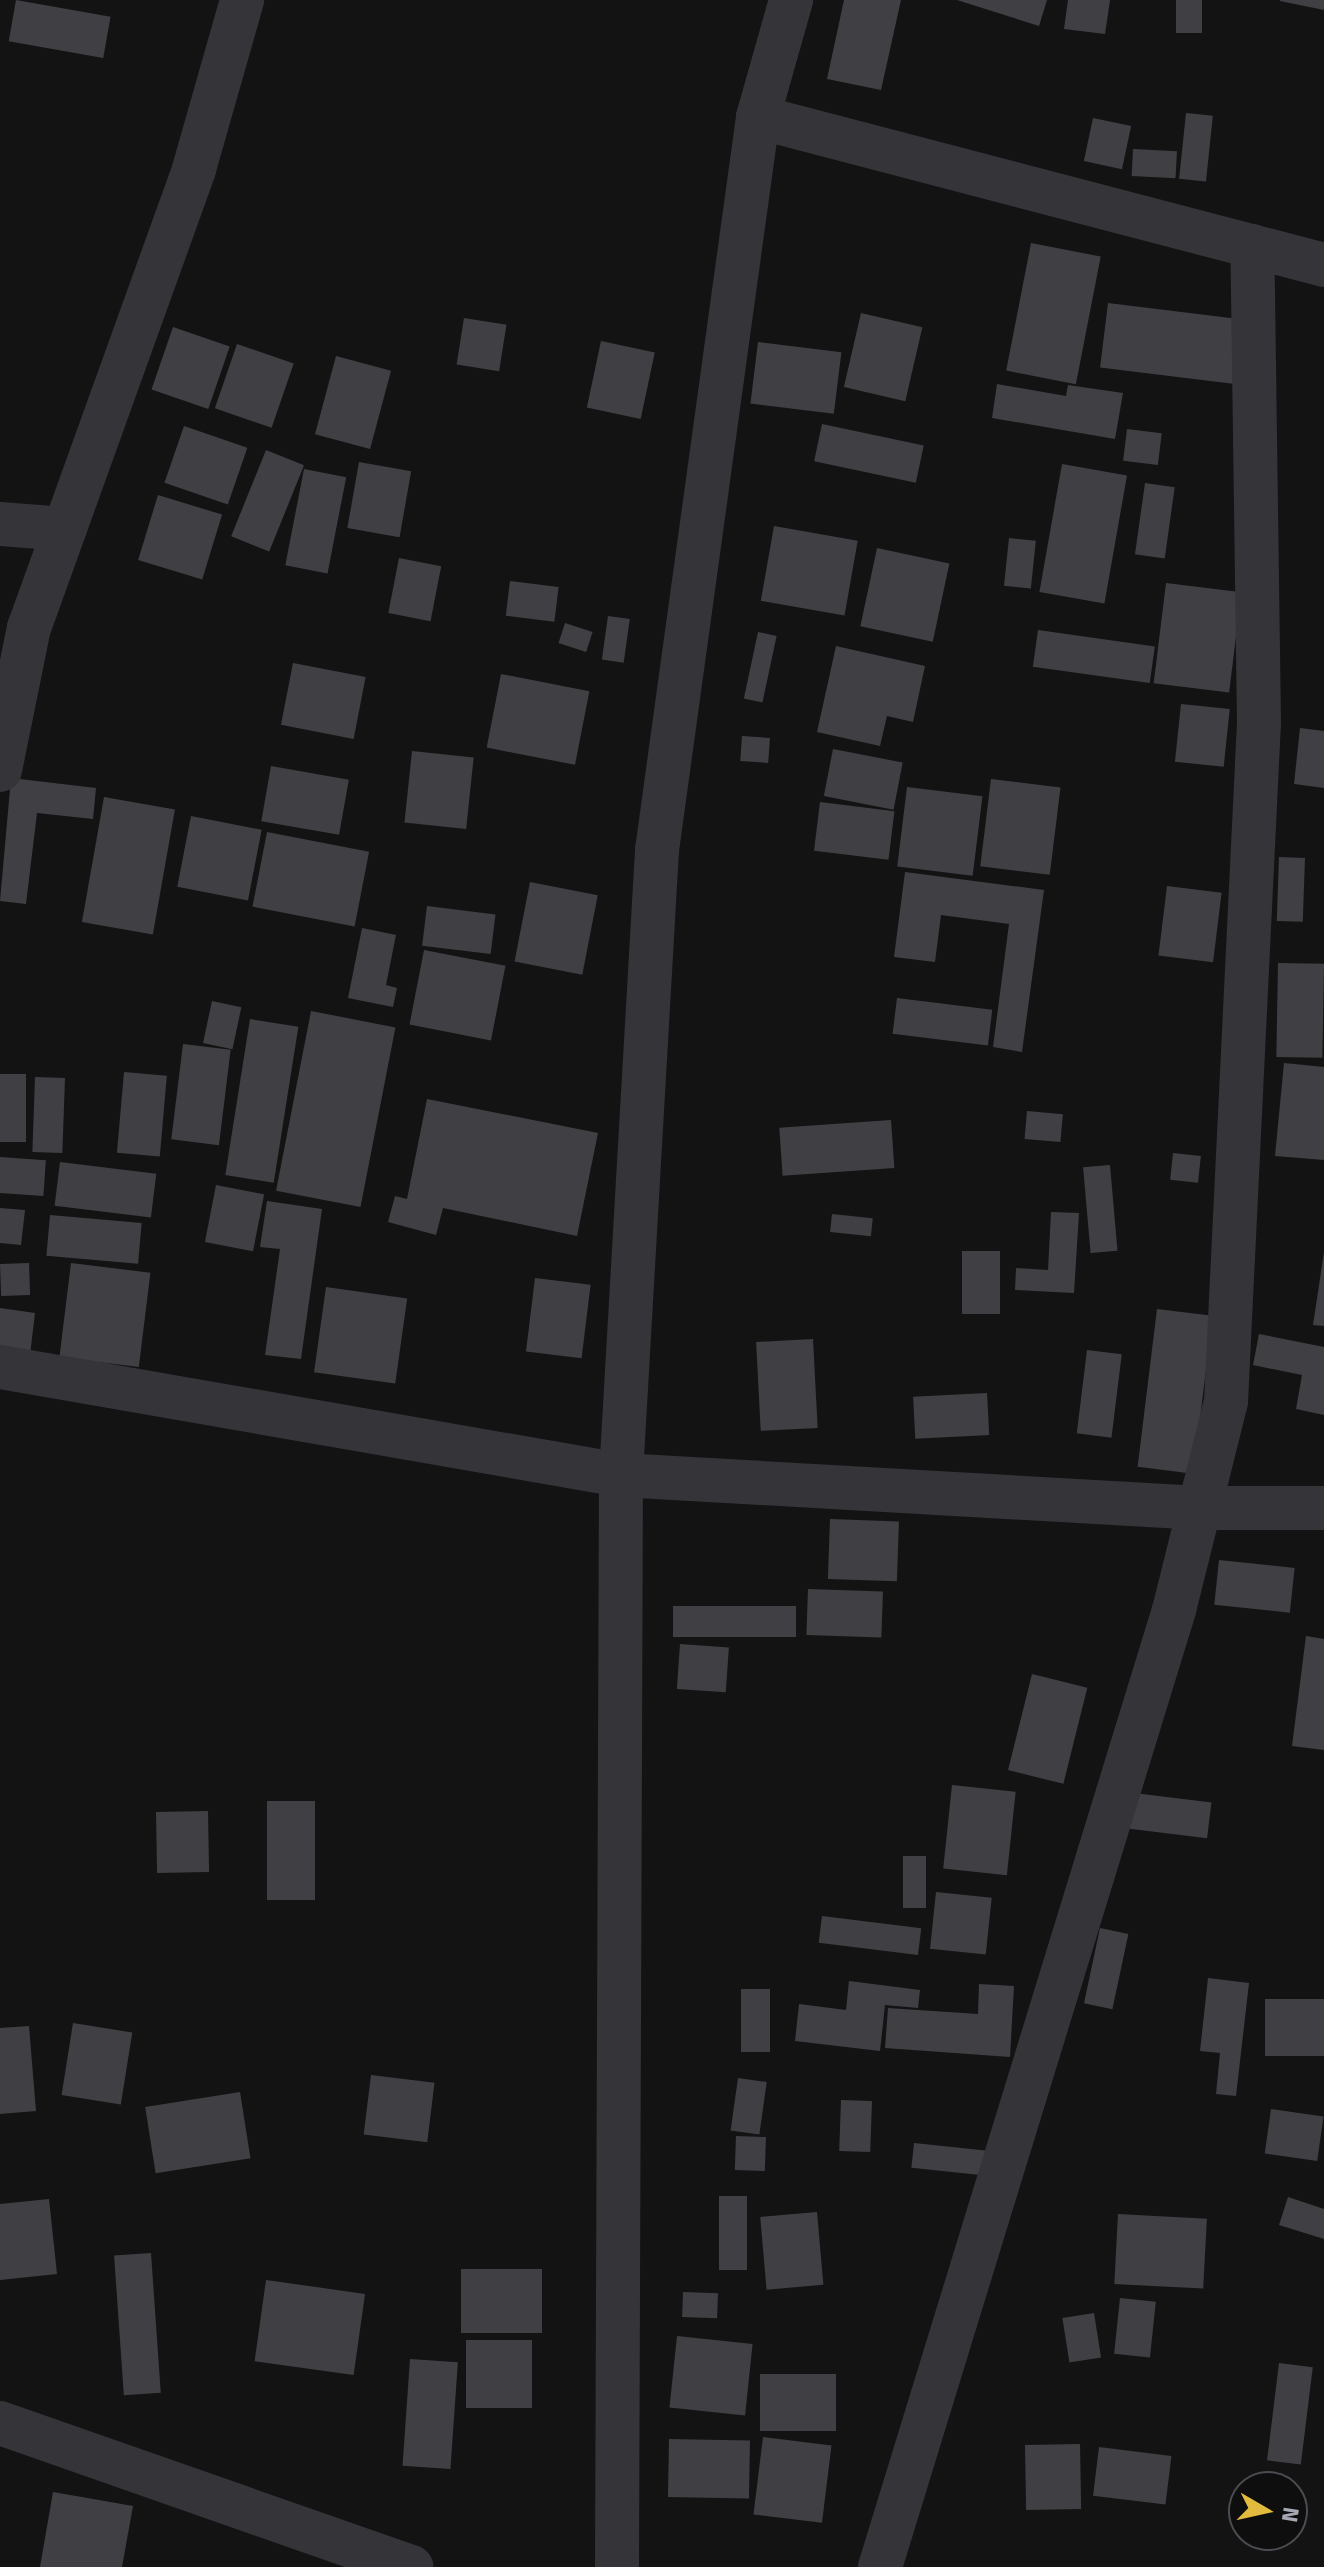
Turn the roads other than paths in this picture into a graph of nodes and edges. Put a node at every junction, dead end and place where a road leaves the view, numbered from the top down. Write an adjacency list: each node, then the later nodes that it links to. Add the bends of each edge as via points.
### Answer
1 (242, 0): 7 (street, via 194,169)
2 (791, 0): 3 (street)
3 (758, 117): 4 (street); 10 (street, via 657,850)
4 (1252, 246): 5 (street); 11 (street, via 1259,738 1226,1402)
5 (1324, 265)
6 (0, 524): 7 (street)
7 (65, 529): 8 (street, via 29,628)
8 (0, 770)
9 (0, 1367): 10 (street)
10 (621, 1475): 11 (street); 15 (street)
11 (1200, 1508): 12 (street); 16 (street, via 1174,1610)
12 (1324, 1508)
13 (0, 2423): 14 (street)
14 (412, 2567)
15 (617, 2567)
16 (880, 2567)

